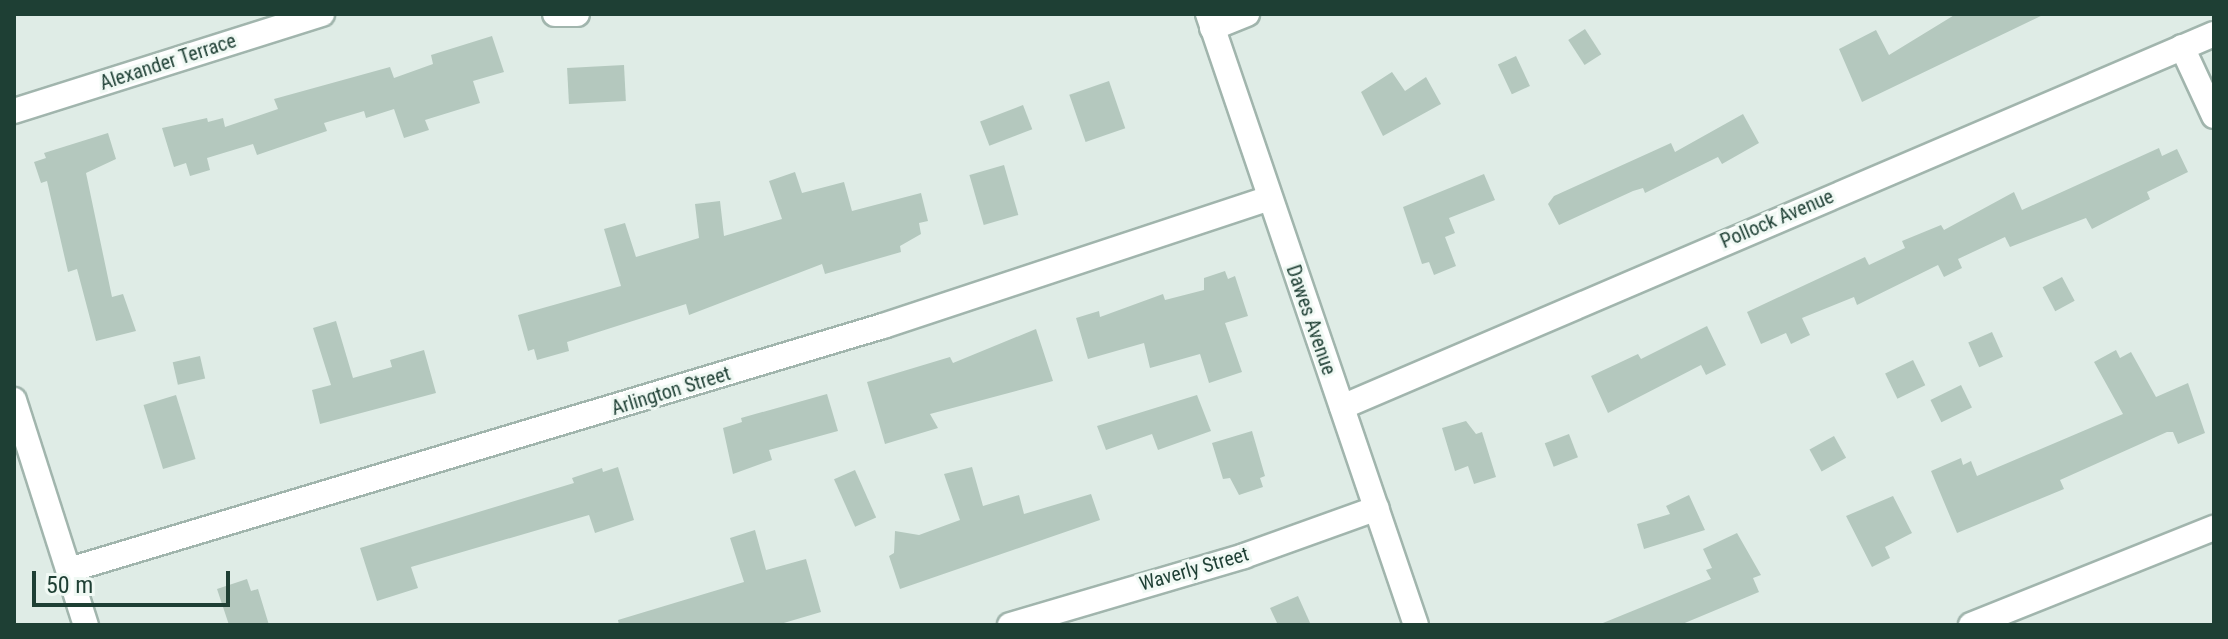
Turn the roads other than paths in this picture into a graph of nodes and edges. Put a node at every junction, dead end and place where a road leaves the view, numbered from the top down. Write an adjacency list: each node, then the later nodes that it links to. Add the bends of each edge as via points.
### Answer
1 (322, 14): 8 (street, Alexander Terrace)
2 (555, 14): 3 (street)
3 (577, 14)
4 (1247, 14): 5 (street)
5 (1210, 21): 10 (street, Dawes Avenue)
6 (2214, 34): 7 (street, Pollock Avenue)
7 (2182, 47): 9 (street); 12 (street, Pollock Avenue)
8 (14, 111)
9 (2214, 116)
10 (1269, 198): 12 (street, Dawes Avenue); 15 (street, Arlington Street, via 883,326)
11 (14, 400): 15 (street)
12 (1342, 407): 13 (street, Dawes Avenue)
13 (1377, 508): 17 (street, Waverly Street, via 1244,556); 18 (street, Dawes Avenue)
14 (2214, 528): 19 (street)
15 (69, 570): 16 (street)
16 (86, 625)
17 (1010, 625)
18 (1416, 625)
19 (1971, 625)

